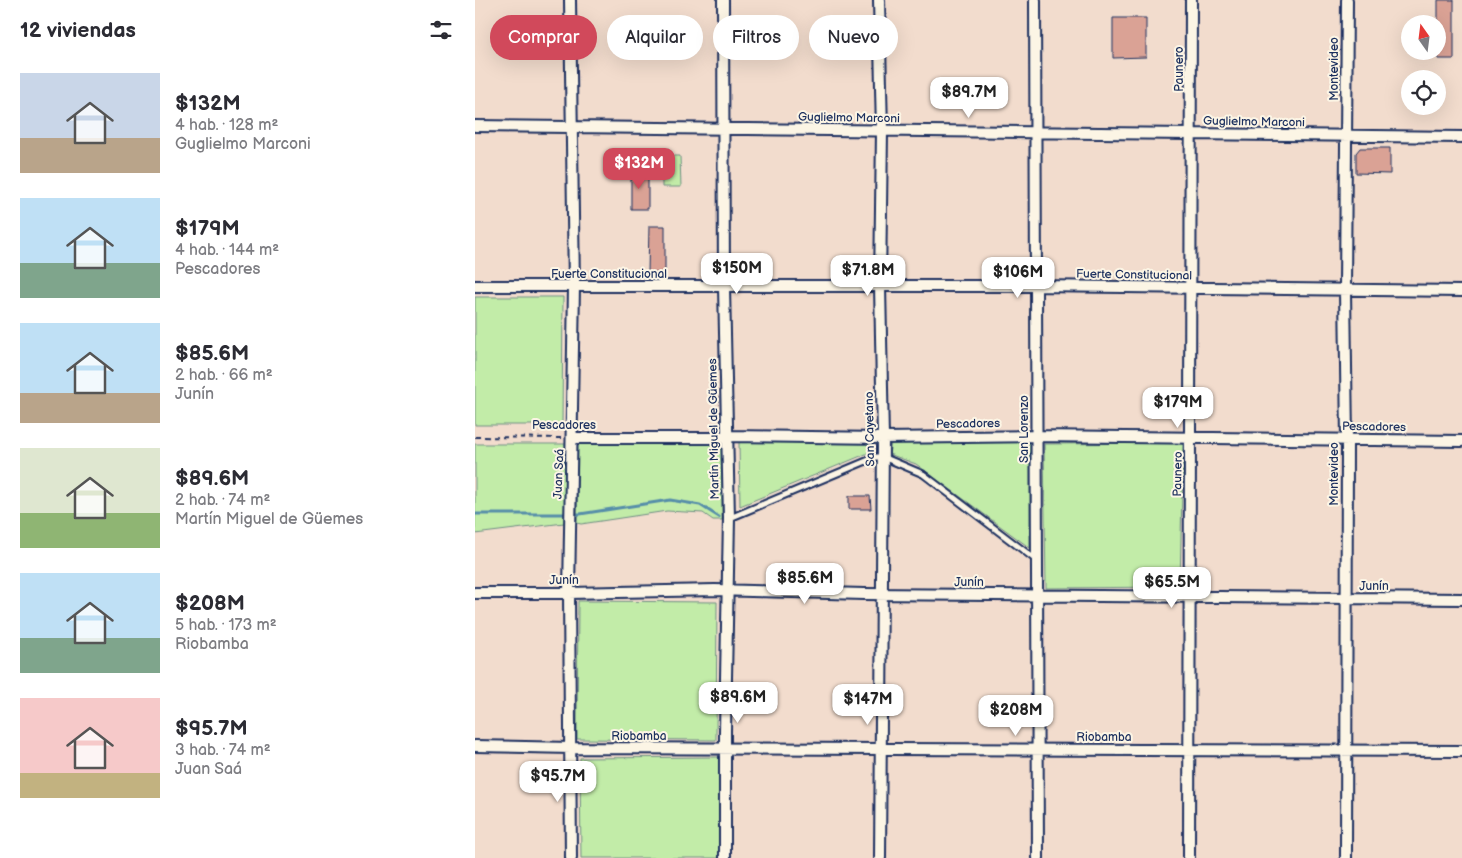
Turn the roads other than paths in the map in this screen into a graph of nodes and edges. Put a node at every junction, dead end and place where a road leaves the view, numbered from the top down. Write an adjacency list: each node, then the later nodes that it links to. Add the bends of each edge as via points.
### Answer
1 (570, 0): 8 (street, Juan Saá)
2 (723, 0): 9 (street, Martín Miguel de Güemes)
3 (879, 0): 10 (street, San Cayetano)
4 (1035, 0): 11 (street, San Lorenzo)
5 (1191, 0): 12 (street, Paunero)
6 (1347, 0): 13 (street, Montevideo)
7 (475, 126): 8 (street, Guglielmo Marconi)
8 (573, 128): 9 (street, Guglielmo Marconi); 16 (street, Juan Saá)
9 (724, 129): 10 (street, Guglielmo Marconi); 19 (street, Martín Miguel de Güemes)
10 (882, 131): 11 (street, Guglielmo Marconi); 17 (street, San Cayetano)
11 (1035, 132): 12 (street, Guglielmo Marconi); 18 (street, San Lorenzo)
12 (1191, 134): 13 (street, Guglielmo Marconi); 20 (street, Paunero)
13 (1347, 136): 14 (street, Guglielmo Marconi); 21 (street, Montevideo)
14 (1462, 137)
15 (475, 286): 16 (street, Fuerte Constitucional)
16 (574, 286): 19 (street, Fuerte Constitucional); 26 (street, Juan Saá)
17 (880, 286): 18 (street, Fuerte Constitucional); 19 (street, Fuerte Constitucional); 27 (street, San Cayetano)
18 (1035, 286): 20 (street, Fuerte Constitucional); 24 (street, San Lorenzo)
19 (724, 287): 23 (street, Martín Miguel de Güemes)
20 (1190, 288): 21 (street, Fuerte Constitucional); 25 (street, Paunero)
21 (1345, 290): 22 (street, Fuerte Constitucional); 28 (street, Montevideo)
22 (1462, 291)
23 (727, 436): 26 (street, Pescadores); 27 (street, Pescadores); 31 (street, Martín Miguel de Güemes)
24 (1037, 436): 25 (street, Pescadores); 27 (street, Pescadores); 32 (street, San Lorenzo)
25 (1191, 437): 28 (street, Pescadores); 38 (street, Paunero)
26 (573, 438): 35 (street, Juan Saá)
27 (883, 438): 30 (street, San Cayetano)
28 (1347, 440): 29 (street, Pescadores); 39 (street, Montevideo)
29 (1462, 441)
30 (883, 457): 31 (lane, via 876,457); 32 (lane, via 923,474); 36 (street, San Cayetano)
31 (729, 518): 33 (street, Martín Miguel de Güemes)
32 (1036, 561): 37 (street, San Lorenzo)
33 (728, 590): 35 (street, Junín); 36 (street, Junín); 43 (street, Martín Miguel de Güemes)
34 (475, 593): 35 (street, Junín)
35 (569, 593): 42 (street, Juan Saá)
36 (882, 594): 37 (street, Junín); 44 (street, San Cayetano)
37 (1037, 596): 38 (street, Junín); 45 (street, San Lorenzo)
38 (1189, 597): 39 (street, Junín); 46 (street, Paunero)
39 (1347, 598): 40 (street, Junín); 47 (street, Montevideo)
40 (1462, 599)
41 (475, 746): 42 (street, Riobamba)
42 (571, 748): 43 (street, Riobamba); 49 (street, Juan Saá)
43 (725, 749): 44 (street, Riobamba); 50 (street, Martín Miguel de Güemes)
44 (881, 749): 45 (street, Riobamba); 51 (street, San Cayetano)
45 (1037, 749): 46 (street, Riobamba); 52 (street, San Lorenzo)
46 (1189, 750): 47 (street, Riobamba); 53 (street, Paunero)
47 (1346, 750): 48 (street, Riobamba); 54 (street, Montevideo)
48 (1462, 751)
49 (571, 858)
50 (725, 858)
51 (880, 858)
52 (1038, 858)
53 (1189, 858)
54 (1346, 858)

